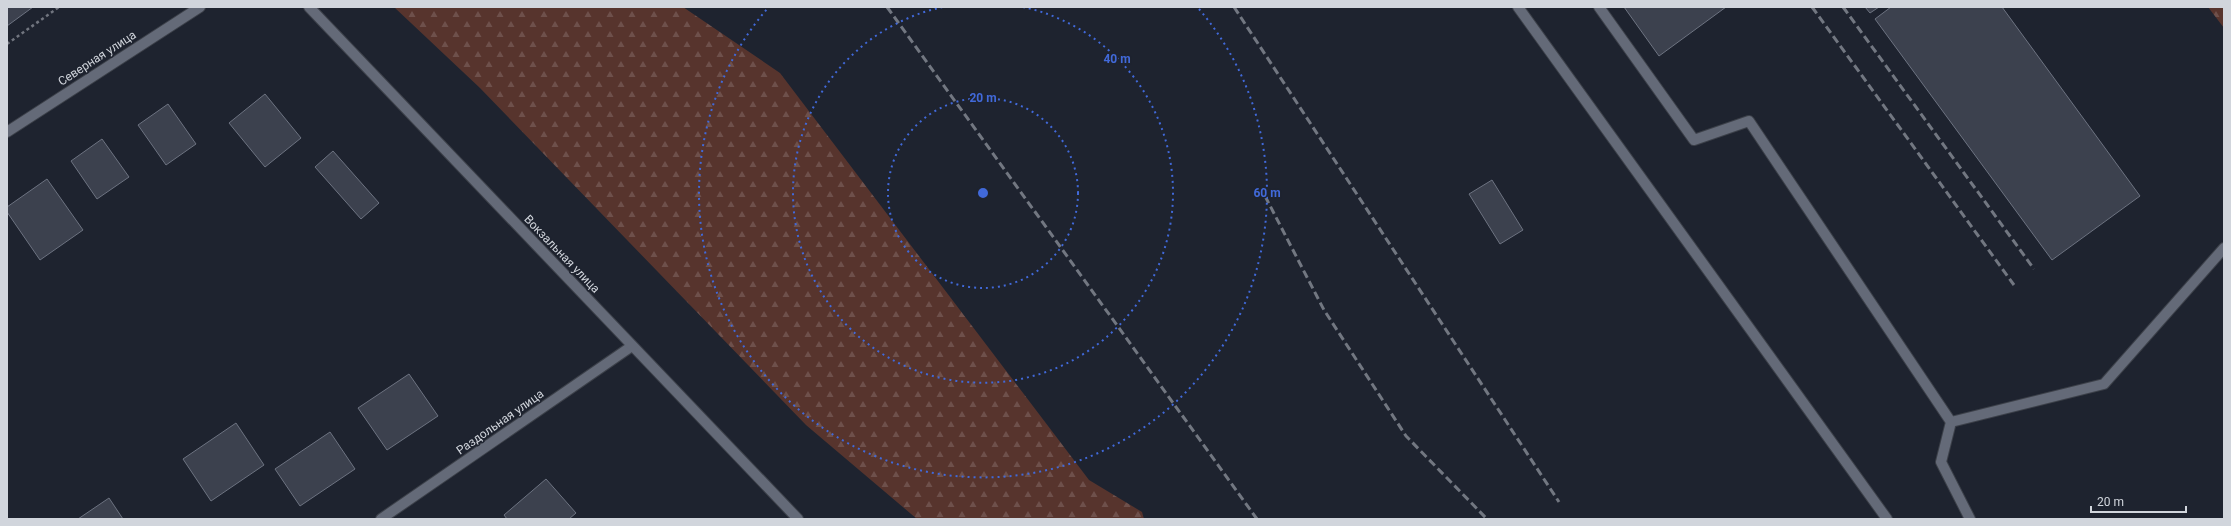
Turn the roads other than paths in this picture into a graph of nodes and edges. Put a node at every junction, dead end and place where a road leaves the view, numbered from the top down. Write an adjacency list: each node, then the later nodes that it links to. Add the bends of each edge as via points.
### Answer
1 (200, 7): 5 (main road, Северная улица)
2 (308, 7): 7 (main road, Вокзальная улица)
3 (1518, 7): 11 (main road)
4 (1599, 7): 8 (main road, via 1694,140 1749,121)
5 (7, 132)
6 (2224, 248): 8 (main road, via 2104,384)
7 (632, 346): 9 (main road, Раздольная улица); 10 (main road, Вокзальная улица)
8 (1951, 422): 12 (main road, via 1941,462)
9 (381, 519)
10 (798, 519)
11 (1887, 519)
12 (1970, 519)

